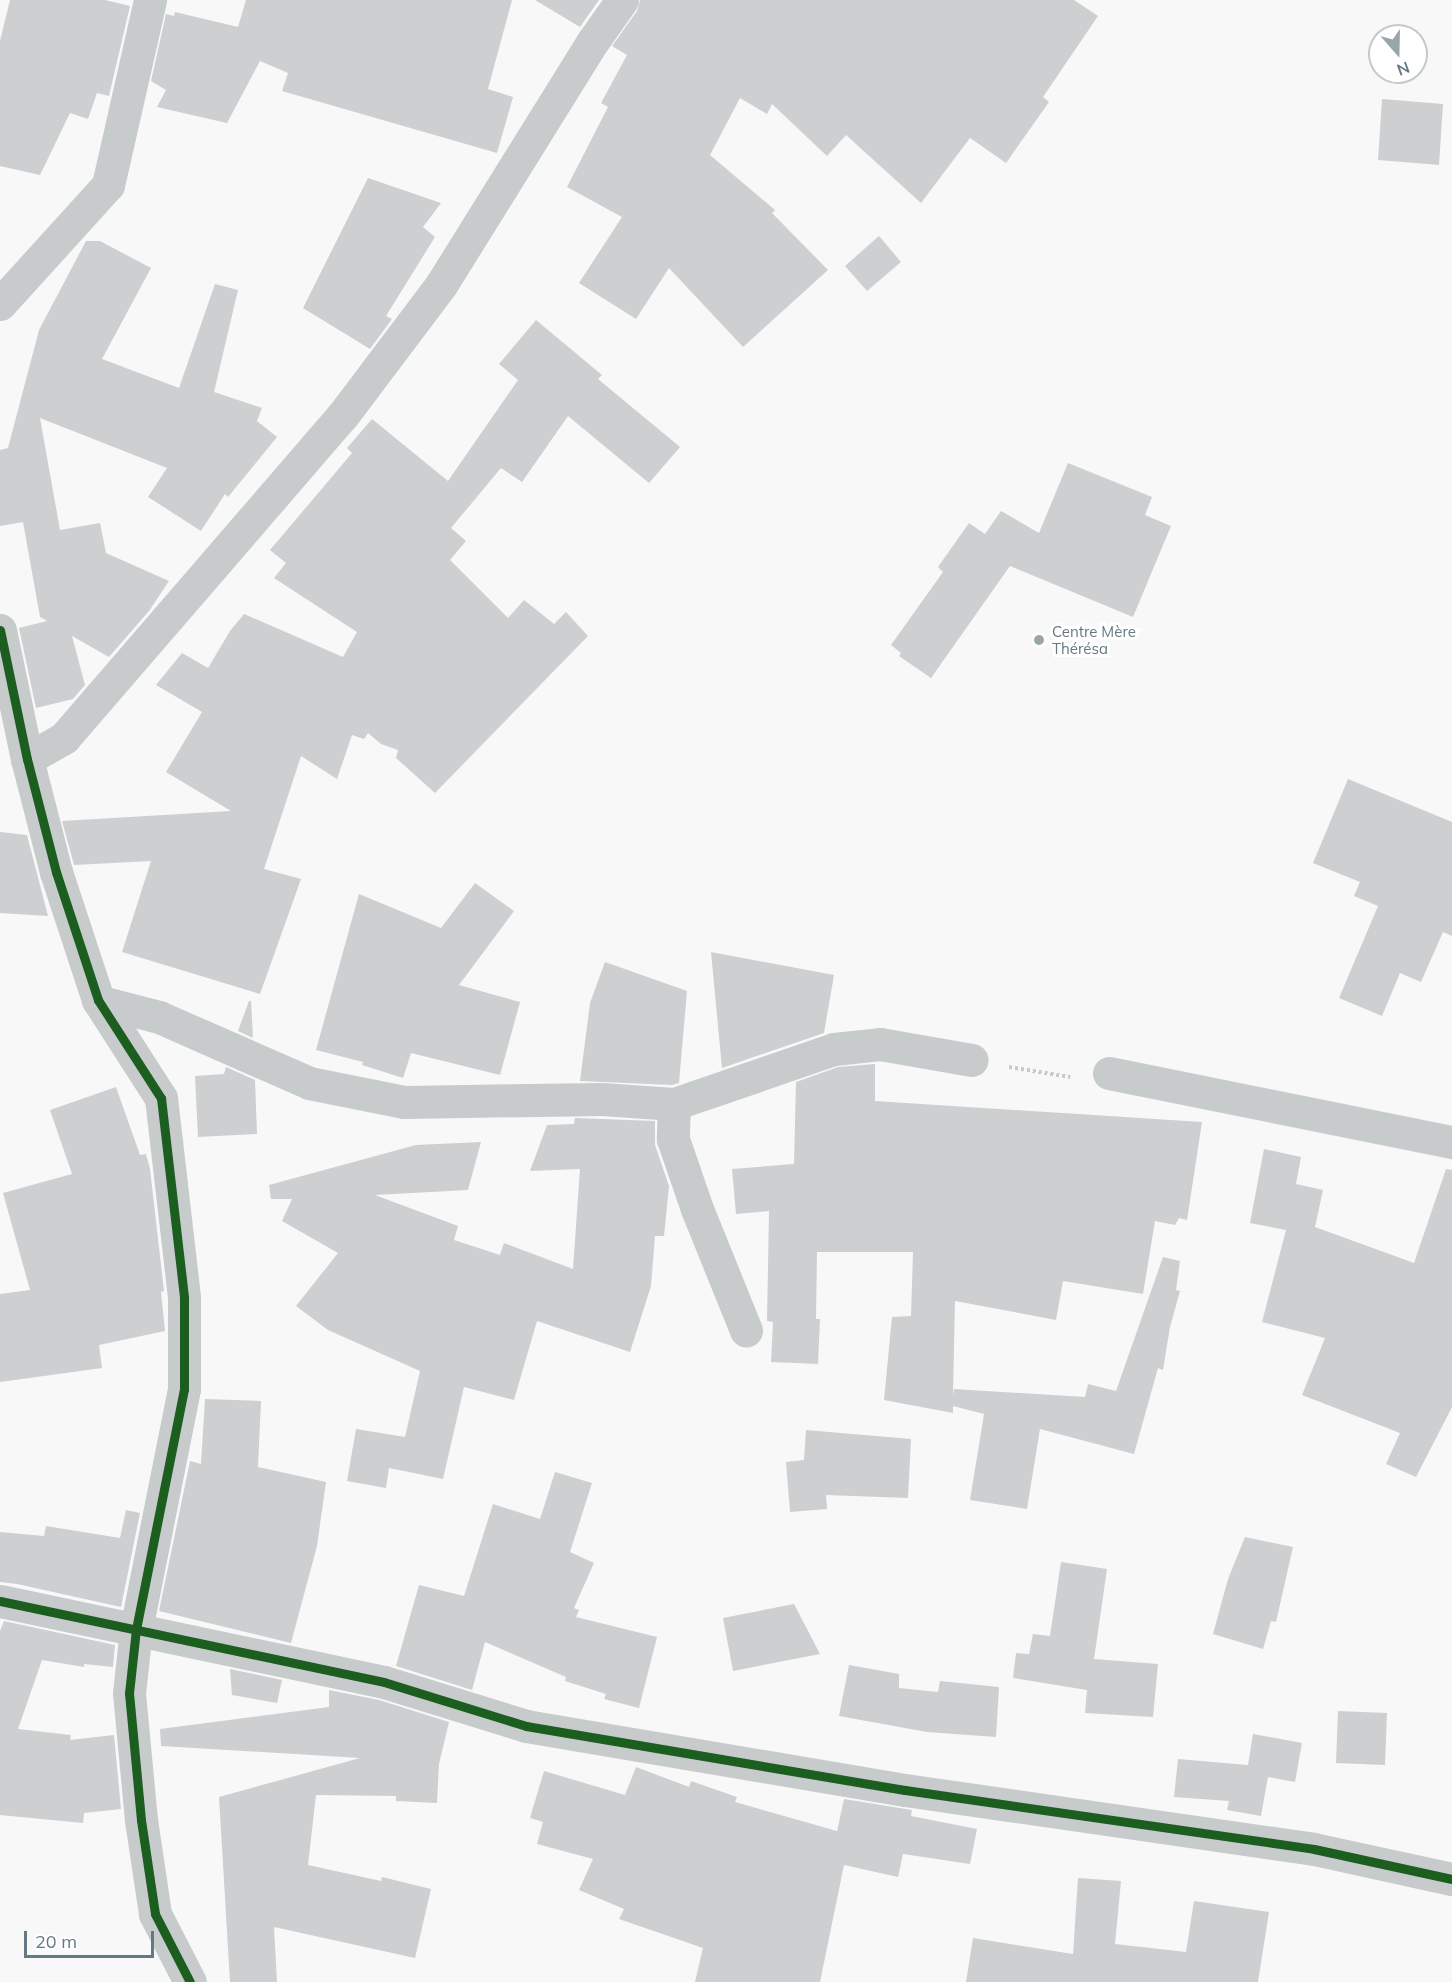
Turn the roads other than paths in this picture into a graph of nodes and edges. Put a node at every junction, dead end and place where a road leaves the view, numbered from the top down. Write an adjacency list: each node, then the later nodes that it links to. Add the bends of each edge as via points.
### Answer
1 (150, 0): 3 (street, via 108,185)
2 (621, 0): 5 (street, via 441,285 343,415 64,738)
3 (0, 304)
4 (0, 630): 5 (street)
5 (27, 759): 6 (street, via 56,872)
6 (101, 1002): 9 (street, via 159,1017 309,1083 404,1102 602,1099); 13 (street, via 161,1098 184,1298 184,1389)
7 (972, 1060): 9 (street, via 880,1044 834,1049)
8 (1109, 1073): 10 (street)
9 (674, 1104): 11 (street, via 673,1138)
10 (1452, 1142)
11 (746, 1330)
12 (0, 1601): 13 (street)
13 (136, 1629): 14 (street, via 384,1682 526,1726 894,1788 1314,1849); 15 (street, via 129,1693 155,1914)
14 (1452, 1879)
15 (190, 1982)

